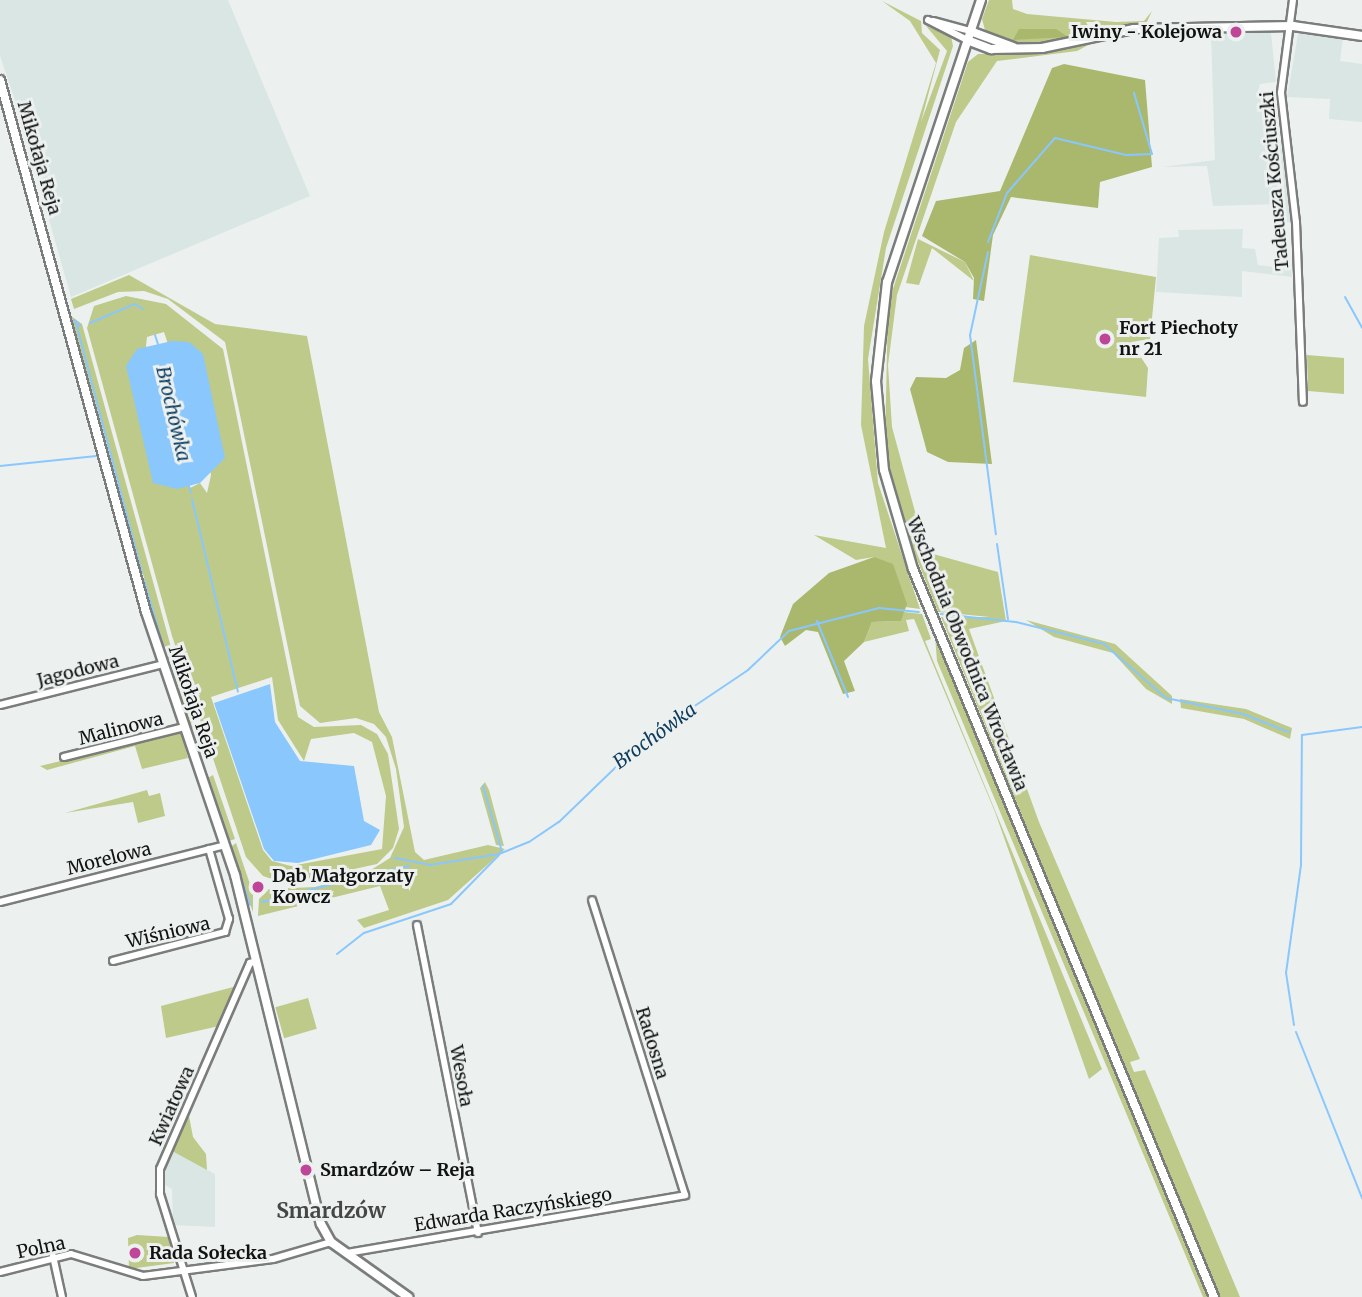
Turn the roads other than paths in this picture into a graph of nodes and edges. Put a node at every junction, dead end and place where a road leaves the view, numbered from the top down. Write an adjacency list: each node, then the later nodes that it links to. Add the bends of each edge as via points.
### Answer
1 (981, 0): 4 (street, Wschodnia Obwodnica Wrocławia)
2 (1293, 0): 3 (street, Tadeusza Kościuszki)
3 (1287, 27): 4 (street, via 1171,28 1015,48); 5 (street); 7 (street, Tadeusza Kościuszki, via 1281,93 1296,222)
4 (968, 36): 4 (street, via 928,20); 29 (street, Wschodnia Obwodnica Wrocławia, via 890,269 877,354 887,484 927,602)
5 (1362, 36)
6 (0, 80): 8 (street, Mikołaja Reja)
7 (1303, 402)
8 (163, 664): 9 (street, Jagodowa); 10 (street, Mikołaja Reja)
9 (0, 705)
10 (184, 727): 11 (street, Malinowa); 12 (street, Mikołaja Reja)
11 (64, 757)
12 (225, 845): 13 (street, Morelowa); 18 (street, Mikołaja Reja)
13 (209, 849): 15 (street, Morelowa); 17 (street, Wiśniowa, via 229,919 225,932)
14 (592, 900): 19 (street, Radosna)
15 (0, 902)
16 (417, 925): 20 (street, Wesoła)
17 (113, 961)
18 (257, 961): 21 (street, Mikołaja Reja, via 321,1224); 25 (street, Kwiatowa, via 250,963 160,1169)
19 (685, 1195): 20 (street, Edwarda Raczyńskiego)
20 (478, 1233): 22 (street, Edwarda Raczyńskiego)
21 (331, 1241): 22 (street, Mikołaja Reja); 25 (street, Polna, via 273,1259)
22 (347, 1253): 28 (street, Mikołaja Reja)
23 (53, 1256): 24 (street, Polna); 25 (street, Polna, via 89,1255 138,1276); 26 (street)
24 (0, 1272)
25 (181, 1272): 27 (street)
26 (62, 1297)
27 (192, 1297)
28 (408, 1297)
29 (1214, 1297)

